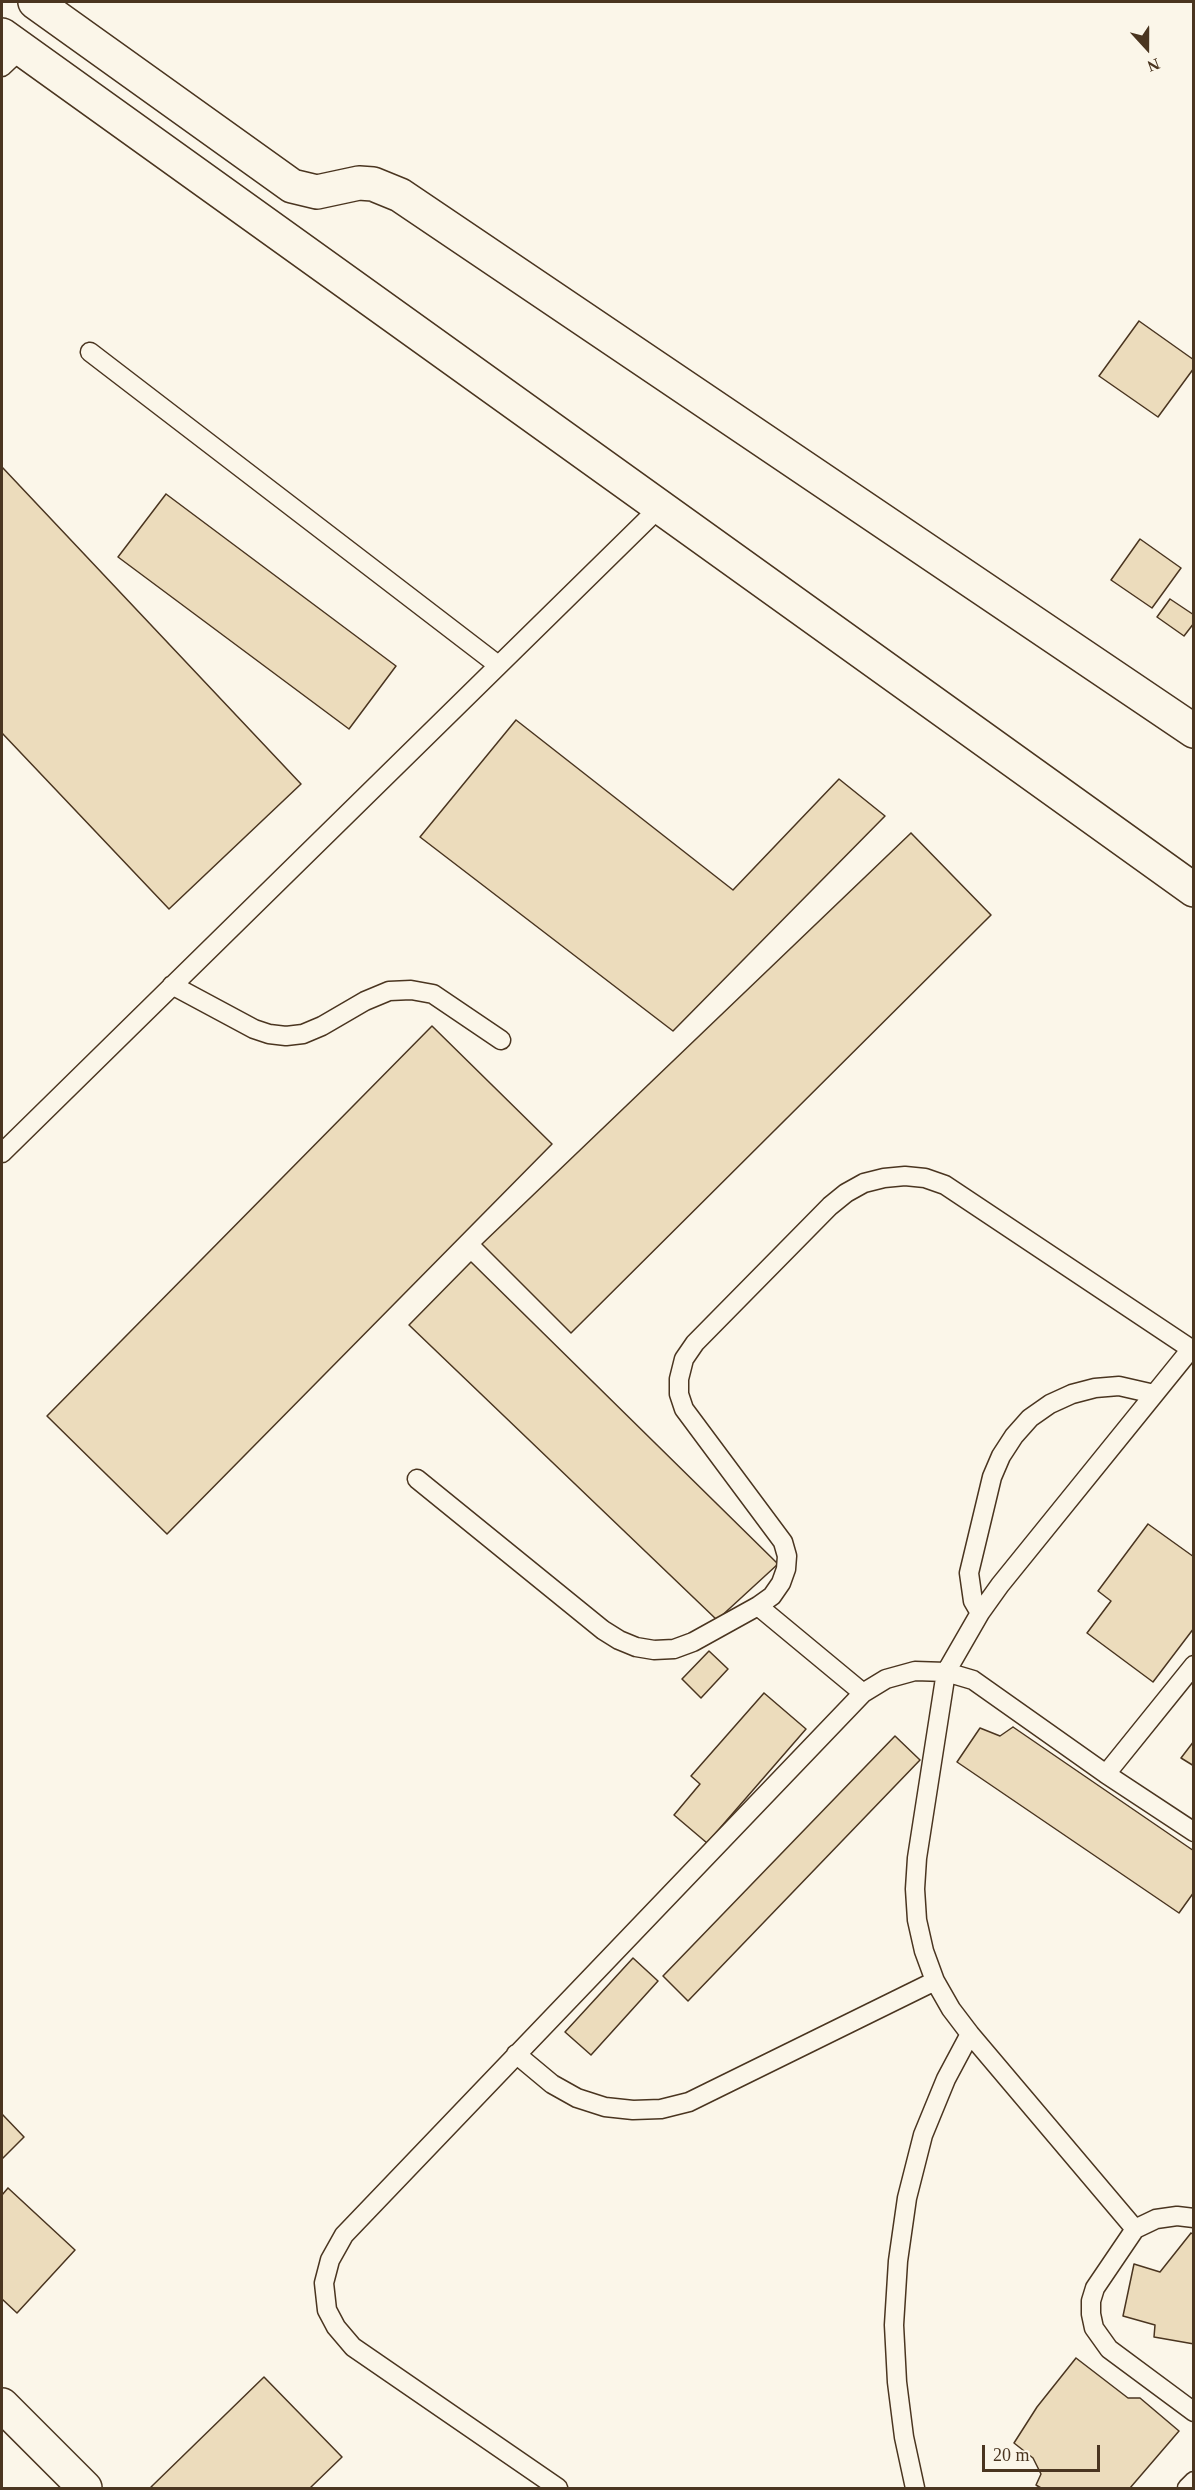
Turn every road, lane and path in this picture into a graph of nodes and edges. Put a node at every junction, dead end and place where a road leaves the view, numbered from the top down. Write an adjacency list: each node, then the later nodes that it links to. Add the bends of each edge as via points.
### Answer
1 (35, 2): 6 (street, via 292,186 316,192 373,184 400,195)
2 (8, 50): 4 (street)
3 (90, 352): 5 (lane)
4 (661, 506): 5 (lane); 7 (street)
5 (498, 665): 8 (lane)
6 (1194, 731)
7 (1194, 890)
8 (172, 985): 9 (lane, via 254,1029 286,1036 322,1026 389,991 411,990 433,994); 10 (lane)
9 (501, 1040)
10 (2, 1153)
11 (1192, 1350): 12 (lane); 14 (lane, via 945,1185 905,1176 864,1183 846,1193 695,1343 684,1359 679,1379 679,1394 691,1422 783,1542 786,1569 781,1583)
12 (1154, 1394): 15 (lane); 15 (lane, via 1119,1386 1072,1394 1030,1418 1014,1436 992,1478 969,1574 973,1601)
13 (417, 1479): 14 (lane, via 603,1630 636,1647 654,1650 693,1642)
14 (758, 1606): 18 (lane)
15 (980, 1612): 17 (lane)
16 (1194, 1665): 19 (lane)
17 (946, 1672): 18 (lane, via 915,1671 886,1679); 19 (lane, via 973,1680); 21 (lane, via 915,1889 917,1920)
18 (863, 1693): 23 (lane)
19 (1106, 1774): 20 (lane)
20 (1194, 1832)
21 (935, 1981): 22 (lane); 23 (lane, via 689,2102 661,2109 605,2107 577,2098 552,2084)
22 (969, 2034): 25 (lane); 31 (lane, via 923,2135 907,2198 898,2261 894,2325 897,2382)
23 (516, 2054): 30 (lane, via 344,2235 330,2260 324,2283 327,2310 353,2347)
24 (1194, 2218): 25 (lane, via 1156,2219)
25 (1135, 2229): 27 (lane, via 1095,2288 1091,2301 1094,2328 1109,2349)
26 (2, 2405): 29 (street)
27 (1194, 2412)
28 (1194, 2481): 32 (lane)
29 (85, 2488)
30 (558, 2488)
31 (915, 2488)
32 (1187, 2488)

